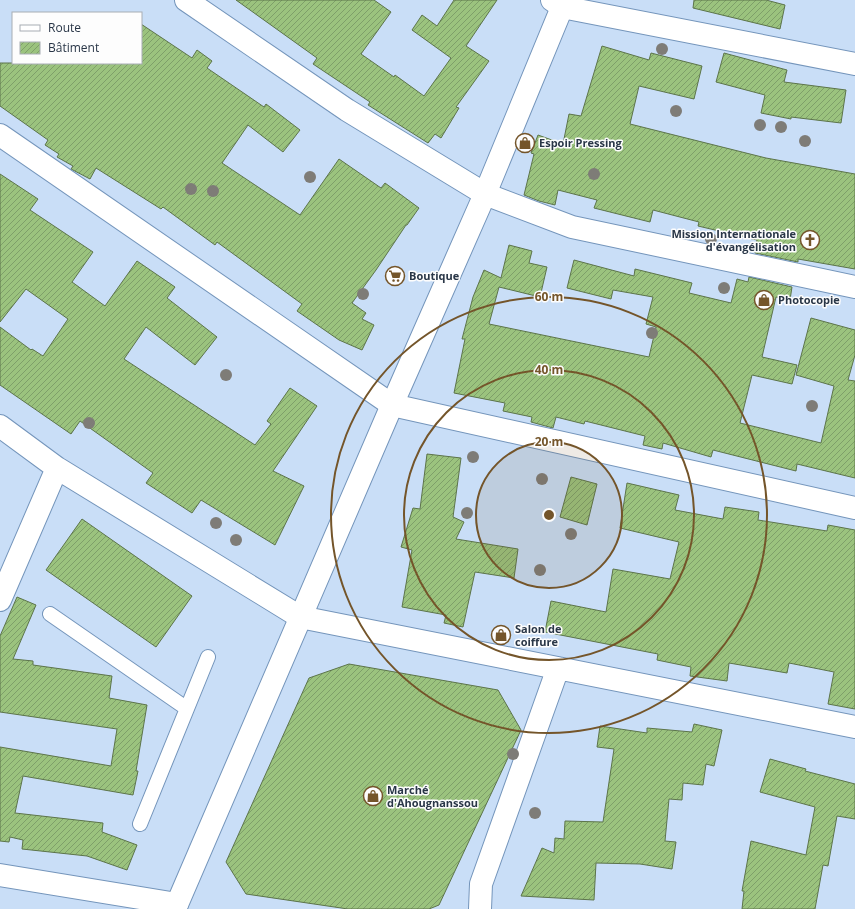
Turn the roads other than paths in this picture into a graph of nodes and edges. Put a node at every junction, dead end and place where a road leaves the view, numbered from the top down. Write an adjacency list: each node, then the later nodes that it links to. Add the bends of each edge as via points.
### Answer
1 (186, 0): 5 (street, via 346,110)
2 (559, 2): 3 (street); 5 (street)
3 (855, 64)
4 (0, 135): 7 (street)
5 (485, 194): 6 (street, via 572,227); 7 (street)
6 (855, 288)
7 (392, 405): 10 (street); 13 (street)
8 (0, 426): 9 (street)
9 (57, 468): 11 (street); 13 (street)
10 (855, 508)
11 (0, 600)
12 (50, 614): 16 (lane)
13 (300, 617): 15 (street); 20 (street)
14 (208, 656): 16 (lane)
15 (558, 668): 17 (street); 21 (street, via 481,884)
16 (186, 708): 18 (lane)
17 (855, 726)
18 (140, 824)
19 (0, 875): 20 (street)
20 (176, 906)
21 (480, 909)

